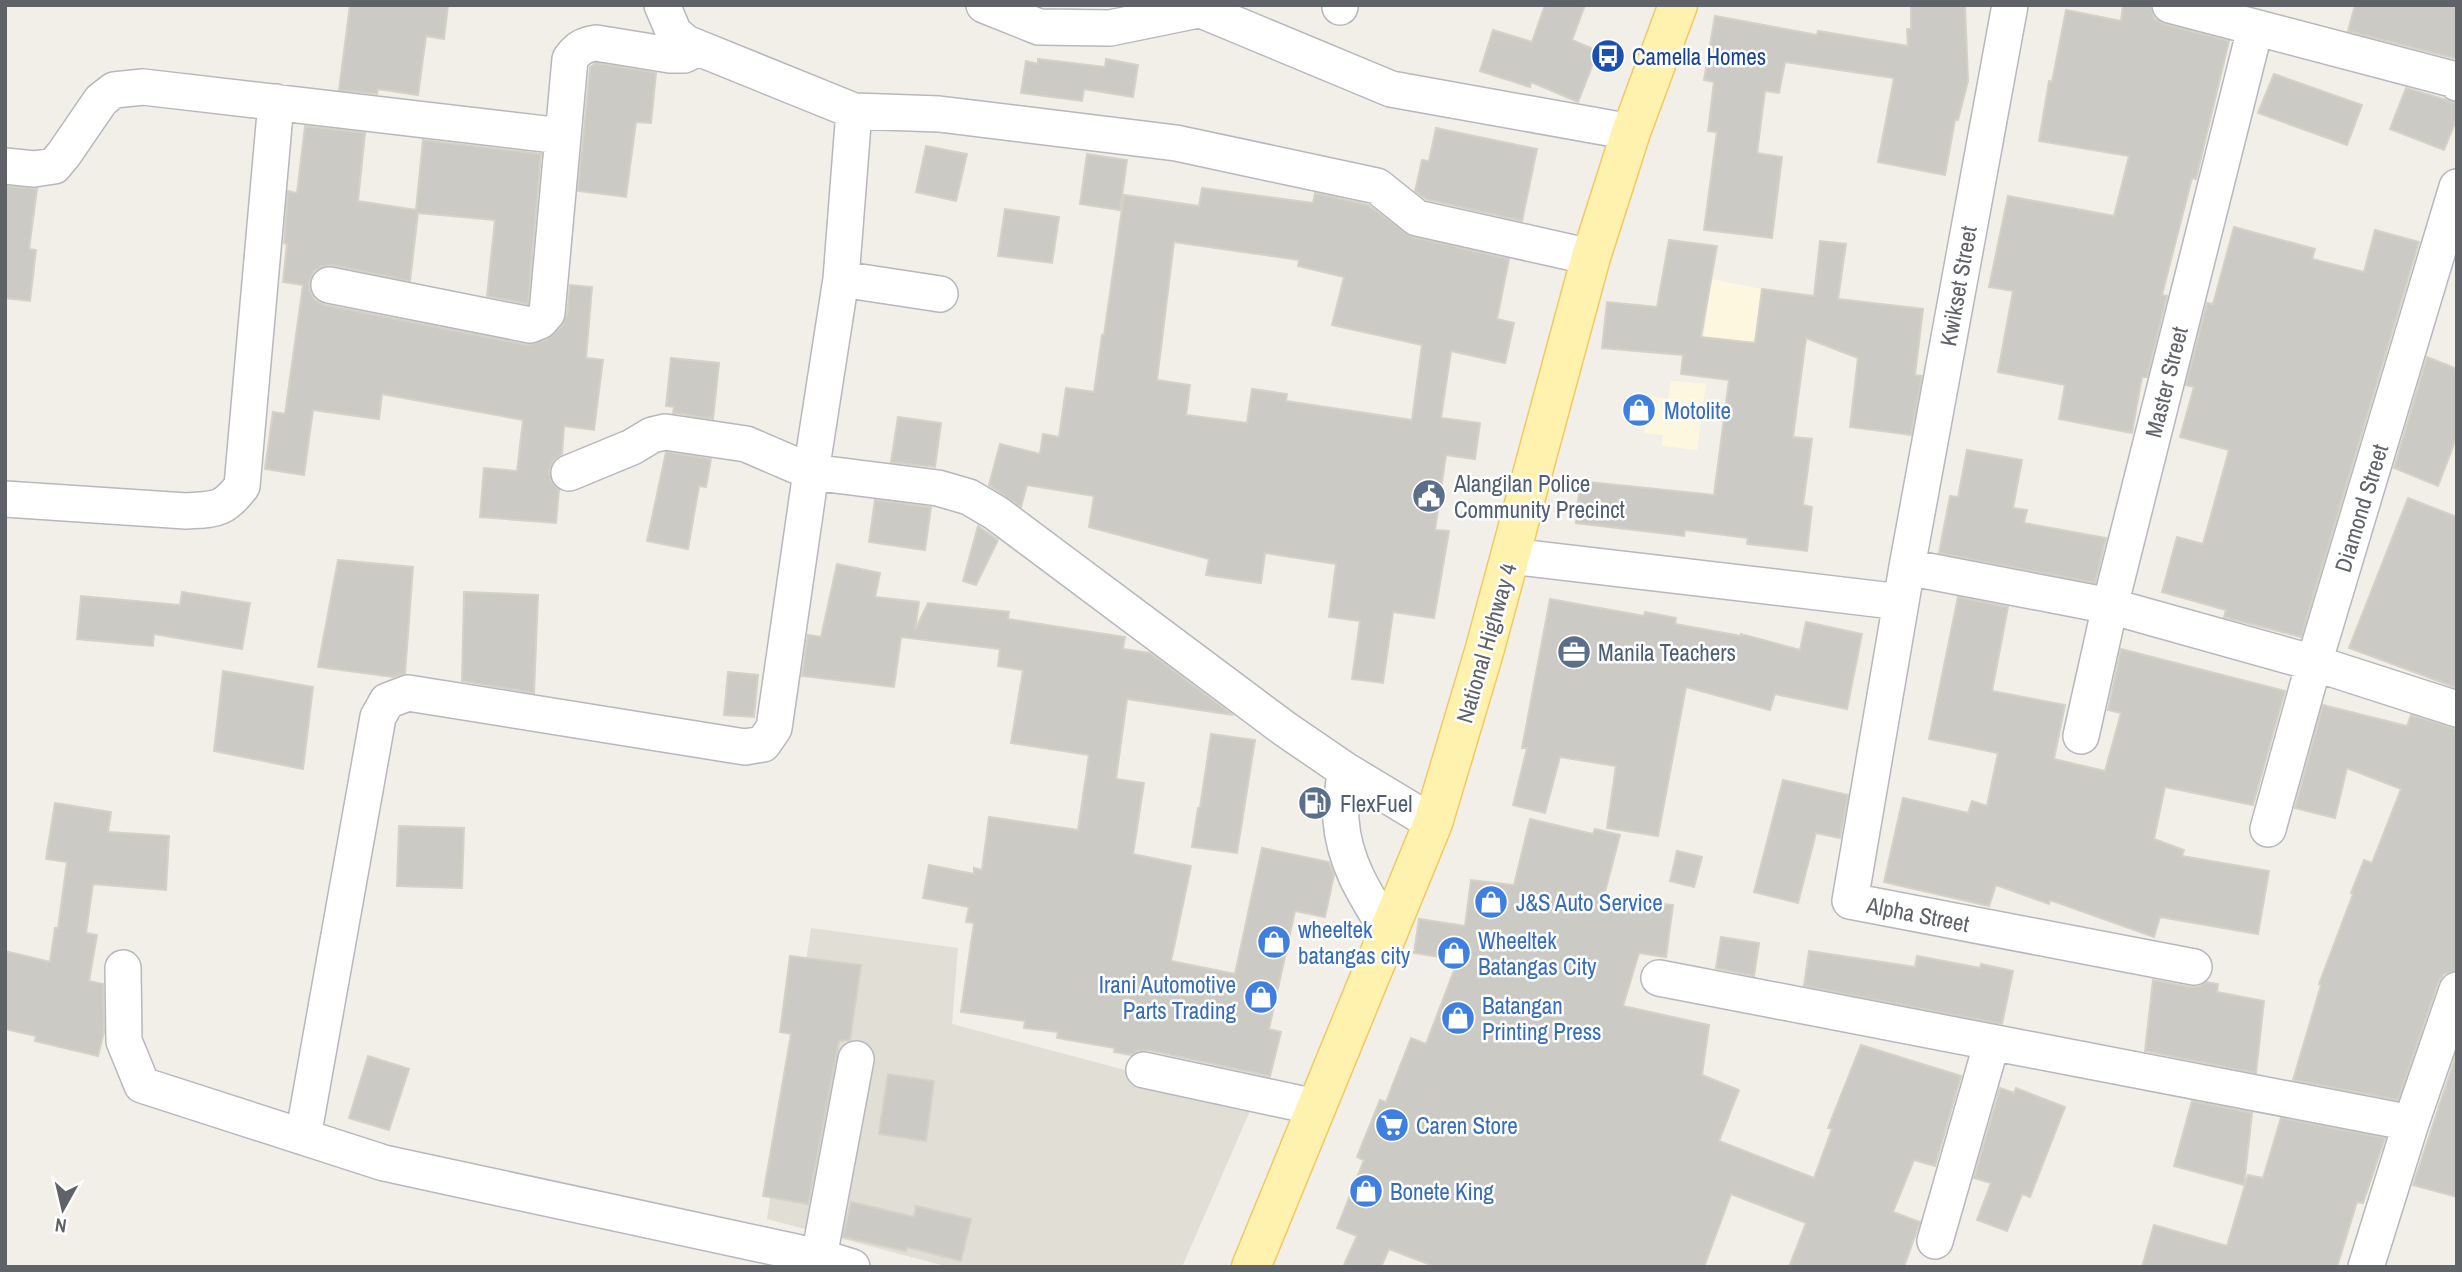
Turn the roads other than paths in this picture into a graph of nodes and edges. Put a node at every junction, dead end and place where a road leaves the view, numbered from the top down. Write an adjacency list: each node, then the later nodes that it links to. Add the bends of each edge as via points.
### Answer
1 (662, 5): 8 (street, via 674,33)
2 (984, 5): 6 (street, via 1040,27 1110,27)
3 (1678, 5): 12 (main road, National Highway 4)
4 (2010, 5): 24 (street, Kwikset Street)
5 (2170, 5): 7 (street)
6 (1195, 7): 12 (street, via 1391,89)
7 (2255, 29): 9 (street); 26 (street, Master Street)
8 (698, 48): 11 (street); 13 (street, via 670,55 584,45 569,60)
9 (2457, 83)
10 (276, 103): 13 (street); 14 (street, via 143,87 114,90 101,100 54,166); 22 (street, via 242,486 228,504 211,510)
11 (854, 111): 16 (street, via 939,114 1176,143 1377,186 1417,218); 17 (street)
12 (1631, 132): 16 (main road, National Highway 4)
13 (562, 136): 18 (street, via 547,313 540,321 530,325)
14 (5, 166)
15 (2457, 187): 27 (street, Diamond Street)
16 (1591, 257): 23 (main road, National Highway 4)
17 (841, 279): 19 (street); 20 (street)
18 (329, 285)
19 (940, 294)
20 (811, 472): 21 (street, via 746,444 666,432); 30 (street, via 938,488 969,497); 43 (street, via 774,728 763,744 745,747 408,693 387,701 378,717)
21 (569, 473)
22 (5, 499)
23 (1511, 556): 25 (street); 31 (main road, National Highway 4)
24 (1907, 567): 25 (street, Alpha Street); 26 (street)
25 (1901, 602): 34 (street, Alpha Street, via 1850,901)
26 (2110, 606): 27 (street); 29 (street, Master Street)
27 (2315, 663): 28 (street); 32 (street, Diamond Street)
28 (2457, 709)
29 (2081, 736)
30 (1345, 771): 31 (street); 33 (street, via 1341,819 1346,850 1356,880)
31 (1433, 823): 33 (main road, National Highway 4)
32 (2268, 829)
33 (1388, 931): 41 (main road, National Highway 4)
34 (2194, 967)
35 (123, 968): 43 (street, via 124,1041 142,1085)
36 (1659, 978): 38 (street)
37 (2457, 990): 42 (street)
38 (1992, 1042): 42 (street); 44 (street)
39 (856, 1059): 45 (street)
40 (1144, 1070): 41 (street)
41 (1316, 1107): 47 (main road, National Highway 4)
42 (2412, 1123): 48 (street)
43 (303, 1136): 45 (street, via 384,1163)
44 (1935, 1241)
45 (819, 1257): 46 (street)
46 (852, 1267)
47 (1251, 1267)
48 (2366, 1267)

